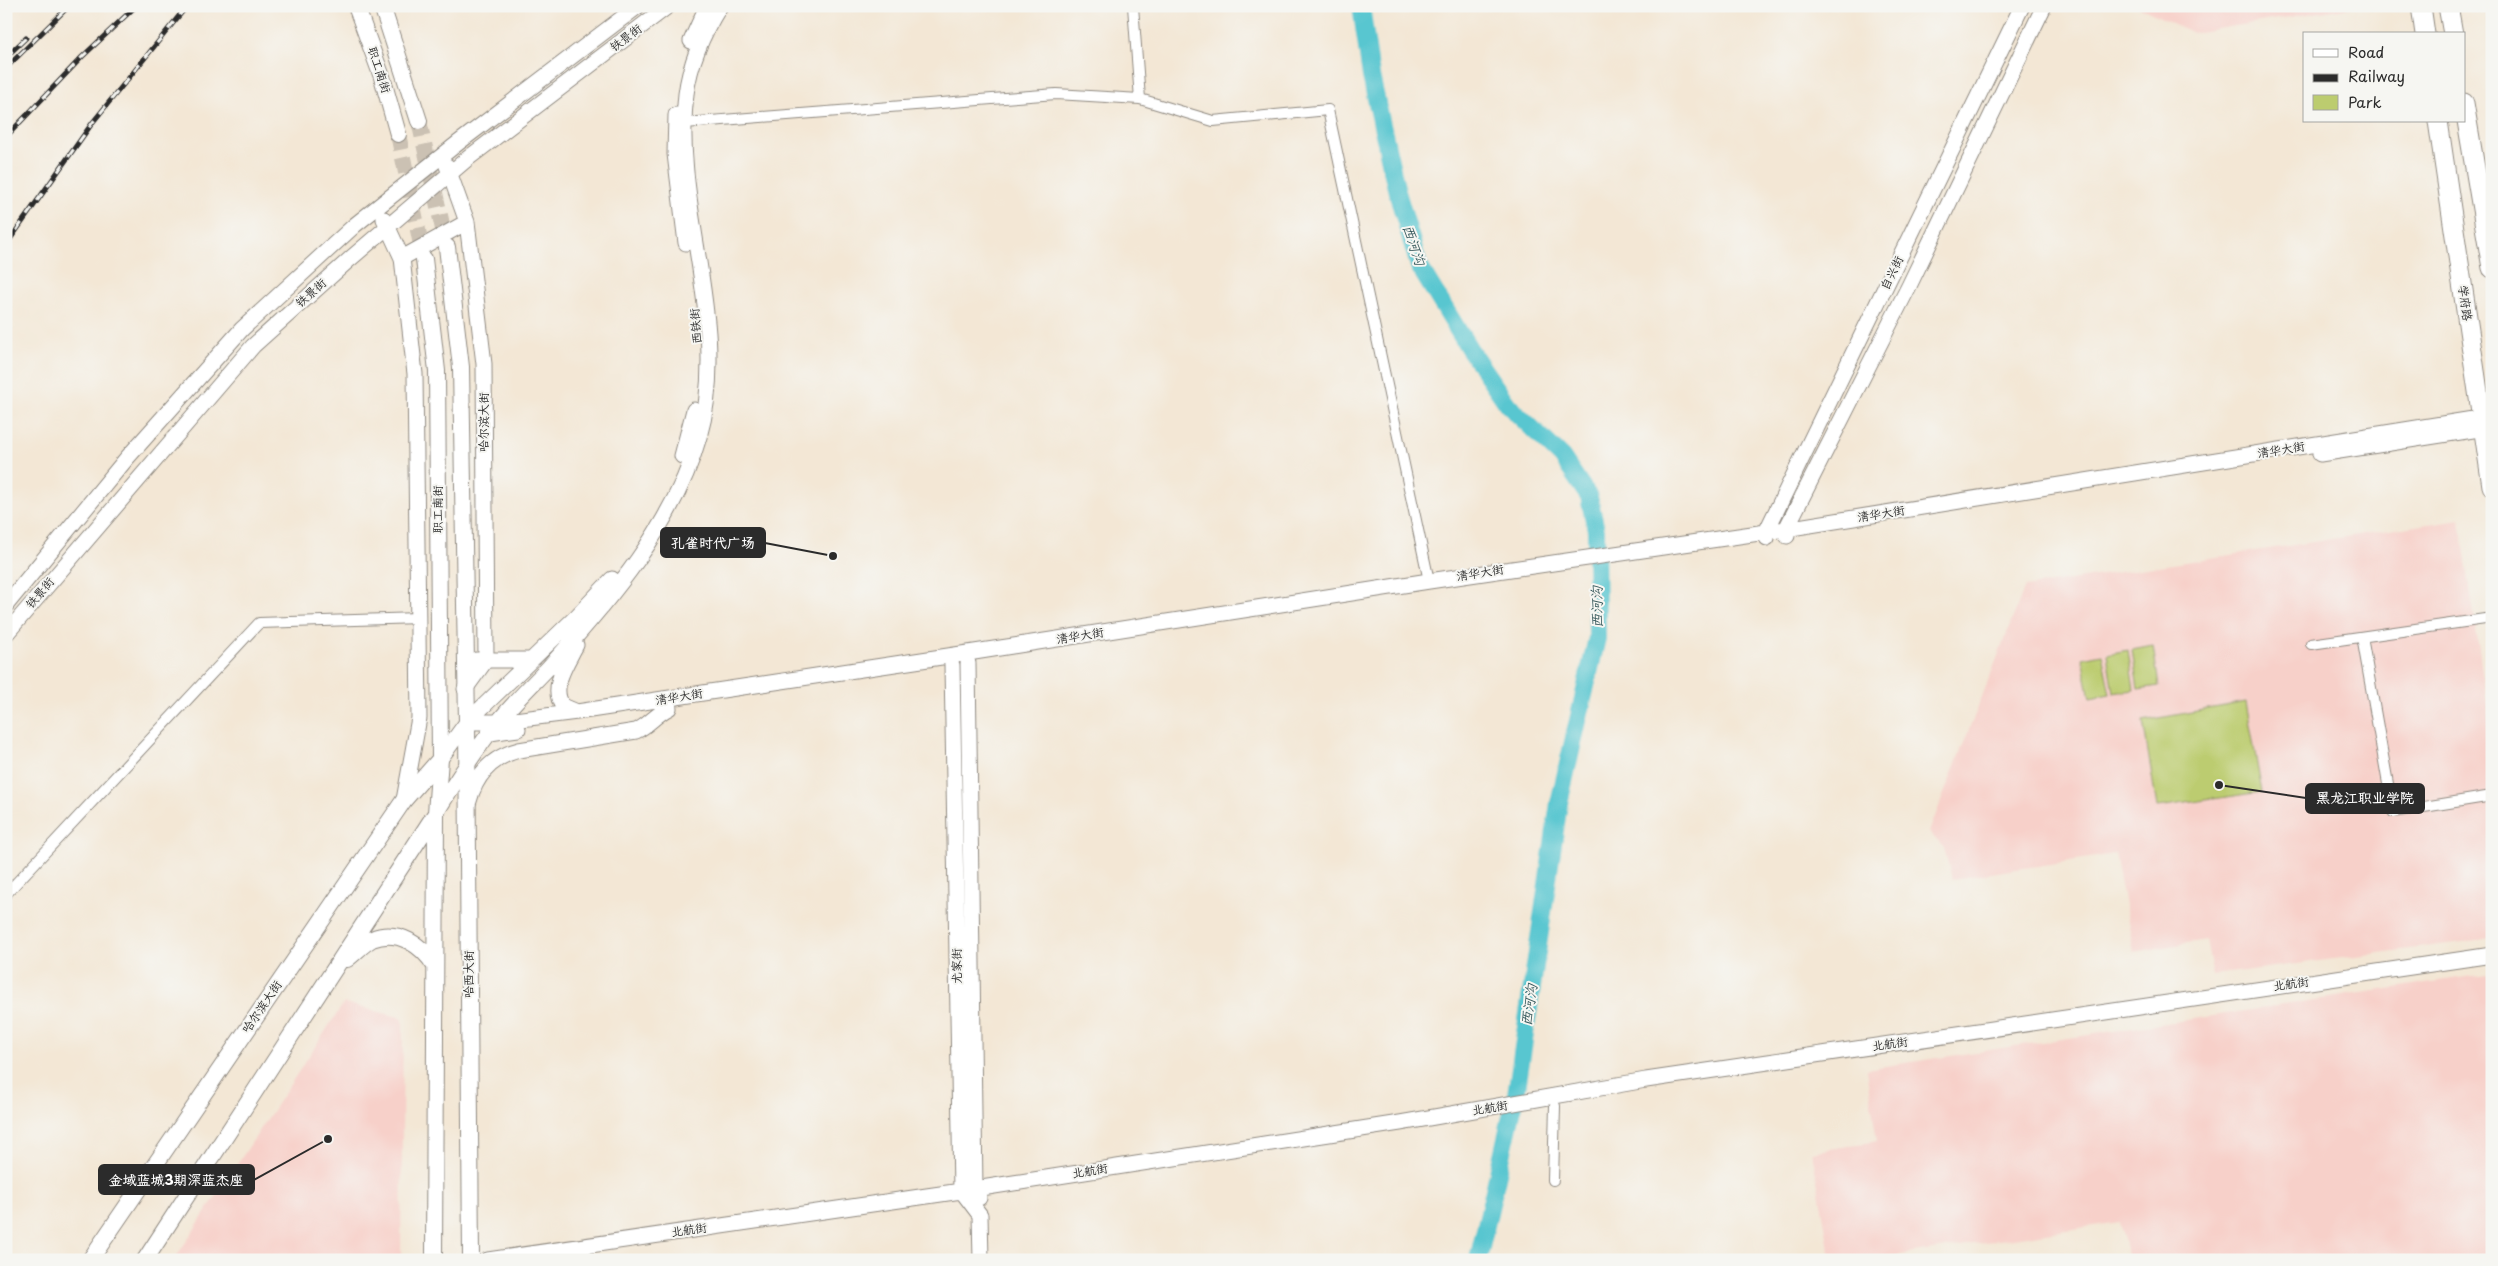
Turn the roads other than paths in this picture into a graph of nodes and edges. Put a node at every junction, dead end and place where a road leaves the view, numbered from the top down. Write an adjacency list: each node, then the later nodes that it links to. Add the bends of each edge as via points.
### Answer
1 (356, 6): 19 (main road, 职工南街, via 382,77)
2 (382, 6): 16 (main road, 职工南街)
3 (638, 6): 20 (main road, 铁景街)
4 (668, 6): 21 (main road, 铁景街)
5 (707, 6): 38 (main road, 西铁街, via 682,71 675,136 699,350 694,410 680,462 646,529)
6 (720, 6): 18 (main road, 西铁街, via 698,49 686,93)
7 (1133, 6): 14 (street)
8 (2022, 6): 32 (main road, 自兴街)
9 (2044, 6): 31 (main road, 自兴街)
10 (2422, 6): 12 (highway)
11 (2448, 6): 13 (highway)
12 (2426, 32)
13 (2453, 32)
14 (1140, 98): 18 (street, via 1056,94); 34 (street, via 1213,121 1328,110)
15 (2466, 115): 28 (highway)
16 (419, 121)
17 (2438, 122): 29 (highway, 学府路)
18 (685, 123): 38 (main road, 西铁街, via 708,342 708,379 700,435 686,475 659,527)
19 (398, 134)
20 (443, 154): 21 (main road, 哈尔滨大街); 22 (main road, 铁景街)
21 (450, 173): 23 (main road, 哈尔滨大街); 24 (main road, 铁景街)
22 (379, 206): 24 (main road); 35 (main road, 铁景街, via 242,329 127,458)
23 (467, 222): 26 (main road); 42 (main road, 哈尔滨大街, via 484,364)
24 (387, 227): 26 (main road); 39 (main road, 铁景街, via 253,346)
25 (447, 247): 44 (main road, 职工南街, via 461,367)
26 (402, 258): 36 (main road, via 415,374)
27 (424, 259): 52 (main road, 职工南街, via 437,371)
28 (2492, 268)
29 (2487, 422): 30 (highway, 学府路); 31 (main road, 清华大街)
30 (2492, 486)
31 (1786, 534): 32 (main road, 清华大街)
32 (1767, 536): 33 (main road, 清华大街)
33 (1505, 574): 34 (main road, 清华大街); 45 (main road, 清华大街)
34 (1429, 581): 49 (main road, 清华大街)
35 (6, 605)
36 (418, 618): 55 (main road, via 419,718); 58 (street, via 259,623)
37 (2492, 618): 40 (street)
38 (585, 620): 43 (main road); 49 (main road, via 562,672 557,692 564,706); 51 (main road)
39 (6, 634)
40 (2362, 637): 41 (street); 54 (street, via 2394,812)
41 (2311, 644)
42 (486, 660): 43 (main road); 44 (main road); 47 (main road)
43 (529, 660): 50 (main road)
44 (466, 661): 47 (main road, 职工南街)
45 (968, 663): 46 (main road, 清华大街); 64 (main road, 尤家街)
46 (952, 665): 48 (main road, 清华大街); 64 (main road, 尤家街)
47 (465, 689): 50 (main road, 哈西大街)
48 (669, 708): 51 (main road, 清华大街); 56 (main road, via 656,714 636,731 502,755 478,778)
49 (577, 712): 51 (main road, 清华大街)
50 (467, 722): 51 (main road, 清华大街); 52 (main road); 53 (main road, 哈西大街)
51 (494, 728): 53 (main road)
52 (440, 759): 55 (main road, 哈尔滨大街); 57 (main road)
53 (467, 763): 56 (main road, 哈西大街); 57 (main road)
54 (2492, 796)
55 (404, 800): 65 (main road, 哈尔滨大街)
56 (467, 808): 68 (main road, 哈西大街)
57 (436, 813): 60 (main road); 61 (main road)
58 (6, 894)
59 (2492, 955): 64 (main road, 北航街, via 1644,1080 1407,1122)
60 (338, 966): 61 (main road, via 372,940 384,937 412,942 423,949); 66 (main road)
61 (435, 966): 67 (main road)
62 (1555, 1106): 63 (street)
63 (1553, 1180)
64 (968, 1190): 69 (main road, 北航街); 70 (main road, via 980,1215); 71 (main road, 尤家街, via 987,1212)
65 (90, 1260)
66 (145, 1260)
67 (434, 1260)
68 (471, 1260)
69 (488, 1260)
70 (981, 1260)
71 (988, 1260)

